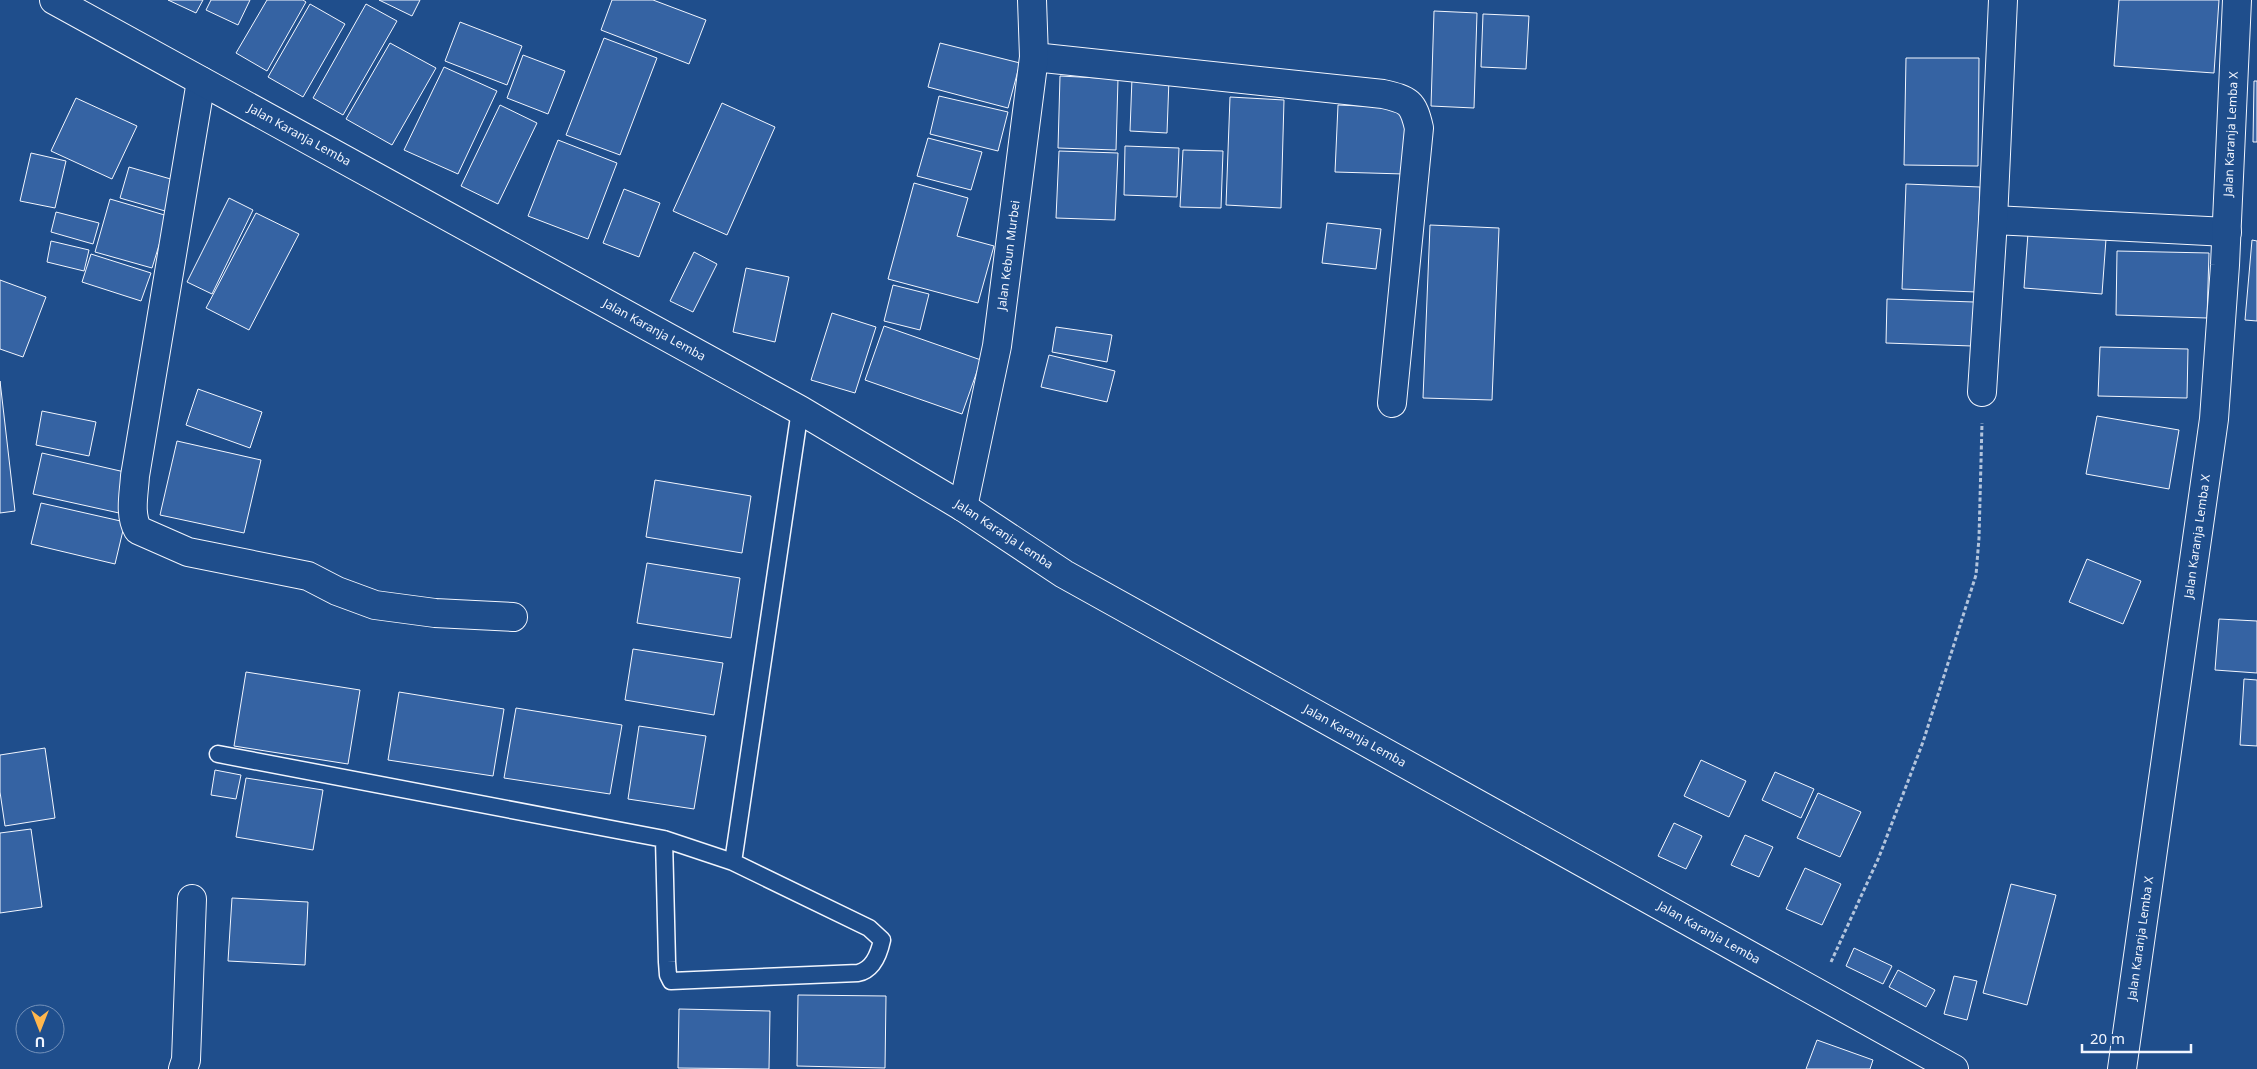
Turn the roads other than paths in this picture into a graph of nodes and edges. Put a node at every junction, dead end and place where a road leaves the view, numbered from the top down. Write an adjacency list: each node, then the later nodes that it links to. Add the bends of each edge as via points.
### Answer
1 (54, 0): 6 (street, Jalan Karanja Lemba)
2 (1032, 0): 5 (street, Jalan Kebun Murbei)
3 (2003, 0): 7 (street)
4 (2237, 0): 8 (street, Jalan Karanja Lemba X)
5 (1034, 57): 10 (street, via 1384,94 1403,98 1411,104 1418,128); 12 (street, Jalan Kebun Murbei, via 997,346)
6 (201, 81): 11 (street, Jalan Karanja Lemba); 13 (street, via 135,476 132,513 138,530 188,552 308,576 337,592 375,605 435,613)
7 (1993, 220): 8 (street); 9 (street)
8 (2227, 232): 20 (street, Jalan Karanja Lemba X, via 2211,443)
9 (1982, 392)
10 (1392, 403)
11 (800, 410): 12 (street, Jalan Karanja Lemba); 16 (lane)
12 (963, 507): 19 (street, Jalan Karanja Lemba, via 1064,574)
13 (513, 617)
14 (218, 754): 15 (lane)
15 (664, 839): 16 (lane); 16 (lane, via 667,962 671,980 858,973 869,969 882,940 877,934)
16 (733, 862)
17 (192, 900): 18 (street, via 186,1060)
18 (183, 1069)
19 (1954, 1069)
20 (2122, 1069)

